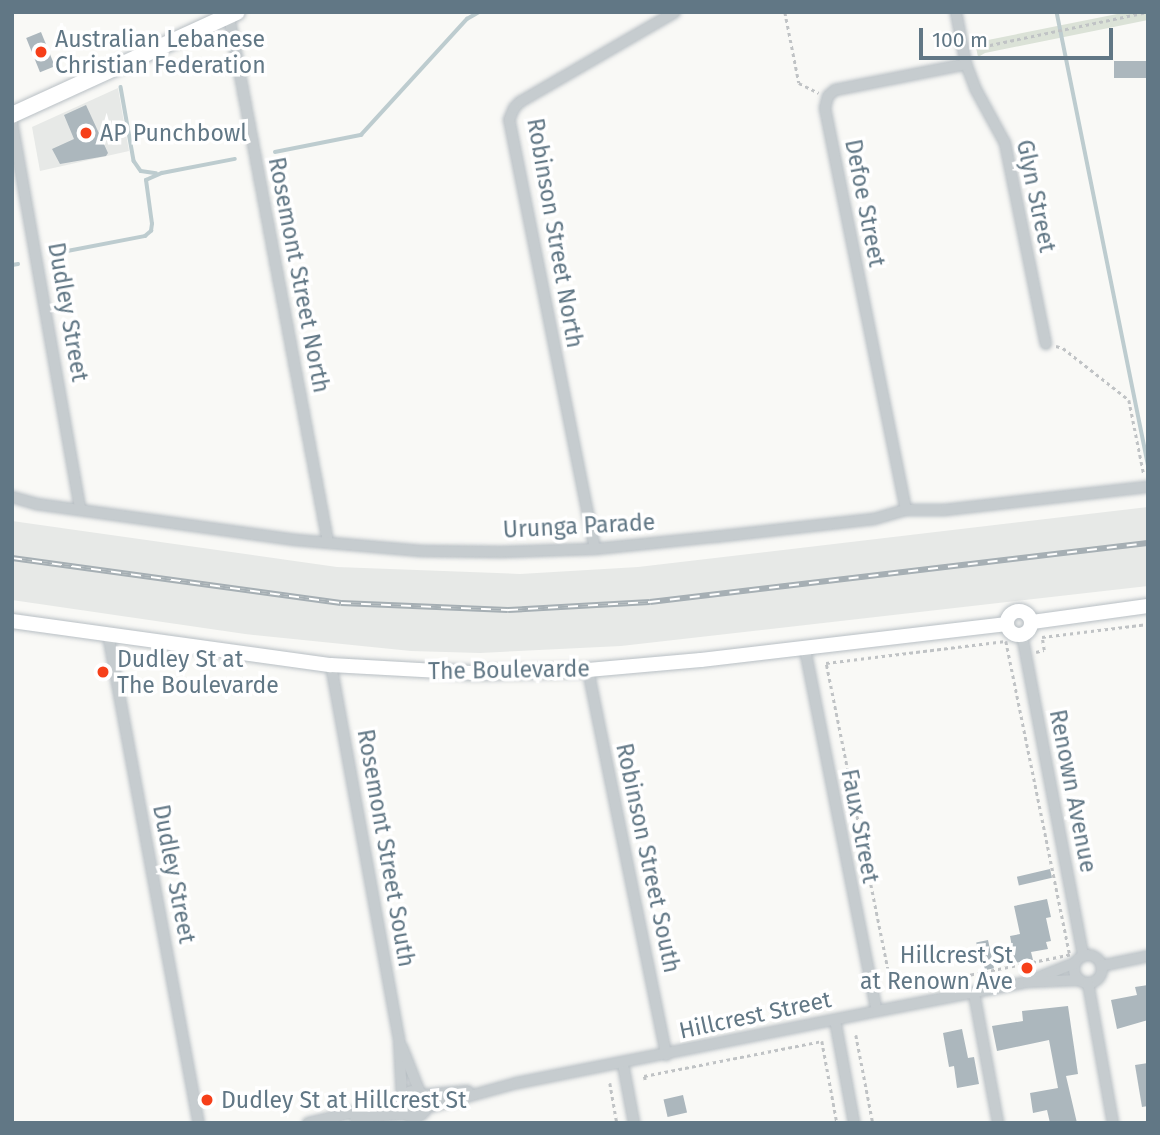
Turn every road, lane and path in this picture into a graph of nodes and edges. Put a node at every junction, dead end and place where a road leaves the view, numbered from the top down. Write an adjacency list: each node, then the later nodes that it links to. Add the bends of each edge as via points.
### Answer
1 (675, 12): 17 (street, Robinson Street North, via 520,102 509,120)
2 (785, 12): 8 (path, via 799,83)
3 (956, 12): 7 (street)
4 (1147, 12): 6 (path)
5 (233, 14): 9 (main road); 16 (street, Rosemont Street North)
6 (975, 49)
7 (966, 64): 8 (street, via 841,89); 11 (street, Glyn Street, via 1005,143)
8 (828, 96): 15 (street, Defoe Street, via 825,108)
9 (12, 115)
10 (12, 122): 14 (street, Dudley Street)
11 (1046, 344): 12 (path, via 1063,348 1129,400)
12 (1147, 487): 15 (street, Urunga Parade, via 945,510)
13 (12, 497): 14 (street, Urunga Parade)
14 (80, 509): 16 (street, Urunga Parade)
15 (905, 509): 17 (street, Urunga Parade, via 874,519)
16 (328, 541): 17 (street, Urunga Parade, via 422,551)
17 (595, 549)
18 (1148, 606): 20 (street)
19 (12, 621): 23 (street, The Boulevarde)
20 (1032, 622): 21 (street, via 1029,615 1018,611); 24 (street)
21 (1007, 624): 24 (street, via 1014,634); 25 (street, The Boulevarde)
22 (1148, 624): 26 (path, via 1042,637 1044,650)
23 (108, 634): 28 (street, The Boulevarde); 50 (street, Dudley Street)
24 (1022, 635): 26 (street, Renown Avenue)
25 (805, 649): 29 (street, The Boulevarde); 36 (street, Faux Street)
26 (1025, 653): 27 (path); 31 (street, Renown Avenue)
27 (1009, 656): 27 (path, via 1070,955 892,991 826,663 1006,641)
28 (331, 665): 29 (street, The Boulevarde, via 472,673); 39 (street, Rosemont Street South)
29 (588, 670): 40 (street, Robinson Street South)
30 (1148, 956): 32 (street)
31 (1079, 960): 32 (street, via 1096,958); 33 (street, via 1074,972); 34 (street, Hillcrest Street)
32 (1101, 966): 33 (street, via 1100,975)
33 (1084, 981): 34 (street, Hillcrest Street); 58 (street)
34 (1028, 982): 35 (street, Hillcrest Street)
35 (974, 993): 36 (street, Hillcrest Street); 57 (street)
36 (877, 1011): 37 (street, Hillcrest Street)
37 (835, 1020): 40 (street, Hillcrest Street); 55 (street)
38 (856, 1035): 56 (path)
39 (399, 1038): 45 (street, Rosemont Street South); 46 (street, Rosemont Street South)
40 (666, 1055): 41 (street, Hillcrest Street)
41 (623, 1064): 44 (street, Hillcrest Street); 53 (street)
42 (645, 1080): 54 (path, Hillcrest Street, via 644,1076 822,1041)
43 (610, 1083): 52 (path)
44 (490, 1089): 45 (street, Hillcrest Street); 47 (street, Hillcrest Street)
45 (421, 1094): 46 (street, Hillcrest Street, via 410,1092); 47 (street, Rosemont Street South)
46 (402, 1099): 48 (street, Rosemont Street South); 49 (street)
47 (425, 1114): 48 (street, Hillcrest Street)
48 (407, 1117): 49 (street)
49 (325, 1119): 51 (street)
50 (199, 1123)
51 (308, 1123)
52 (617, 1123)
53 (634, 1123)
54 (837, 1123)
55 (854, 1123)
56 (873, 1123)
57 (998, 1123)
58 (1113, 1123)

